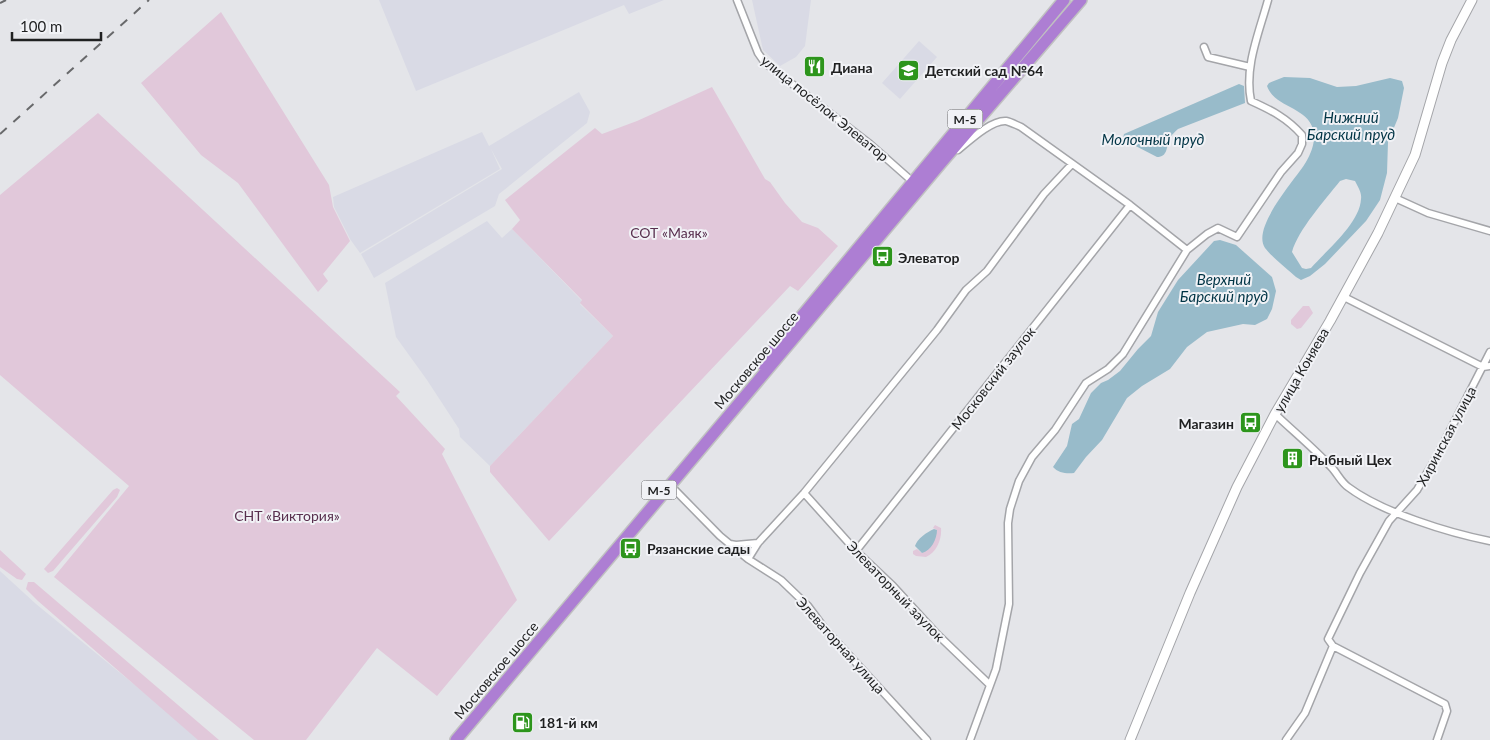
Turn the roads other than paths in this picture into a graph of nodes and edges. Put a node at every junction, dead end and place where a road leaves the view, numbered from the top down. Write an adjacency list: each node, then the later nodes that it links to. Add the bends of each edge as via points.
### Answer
1 (737, 0): 10 (street, улица посёлок Элеватор, via 758,53 766,63)
2 (1064, 0): 10 (highway, Московское шоссе / М-5)
3 (1080, 0): 8 (highway, Московское шоссе / М-5)
4 (1268, 0): 7 (street)
5 (1472, 0): 11 (street, улица Коняева, via 1451,40 1414,155)
6 (1204, 47): 7 (street, via 1208,57)
7 (1250, 67): 14 (street, via 1248,86 1251,101 1291,123 1302,135 1302,144 1236,237 1218,228)
8 (941, 163): 9 (street, via 980,132 996,122 1005,121 1021,127); 19 (highway, Московское шоссе / М-5)
9 (1072, 164): 12 (street); 20 (street, via 1044,194 987,271 966,290)
10 (913, 182): 29 (highway, Московское шоссе / М-5)
11 (1395, 198): 13 (street, via 1428,213); 15 (street, улица Коняева)
12 (1130, 205): 14 (street); 25 (street, Московский заулок)
13 (1490, 231)
14 (1186, 250): 28 (street, via 1123,354 1108,369 1086,383 1055,430 1032,457 1019,481 1008,523 1009,604)
15 (1344, 297): 17 (street); 18 (street, улица Коняева)
16 (1490, 352): 17 (street, Хиринская улица)
17 (1487, 366): 21 (street, Хиринская улица, via 1417,490)
18 (1275, 414): 21 (street, via 1333,469 1346,486); 33 (street, улица Коняева, via 1237,487)
19 (670, 485): 24 (street, Элеваторная улица); 30 (highway, Московское шоссе / М-5)
20 (804, 493): 23 (street); 25 (street, Элеваторный заулок)
21 (1397, 512): 22 (street); 27 (street, Хиринская улица, via 1389,520 1342,607 1328,639)
22 (1490, 541)
23 (758, 543): 24 (street); 26 (street)
24 (729, 544): 26 (street, Элеваторная улица)
25 (856, 552): 28 (street, Элеваторный заулок)
26 (748, 559): 31 (street, Элеваторная улица, via 781,580 808,606 825,629)
27 (1333, 646): 34 (street, Хиринская улица, via 1305,714); 35 (street, via 1445,704 1447,711)
28 (990, 686): 32 (street)
29 (449, 740)
30 (456, 740)
31 (927, 740)
32 (970, 740)
33 (1130, 740)
34 (1286, 740)
35 (1437, 740)

